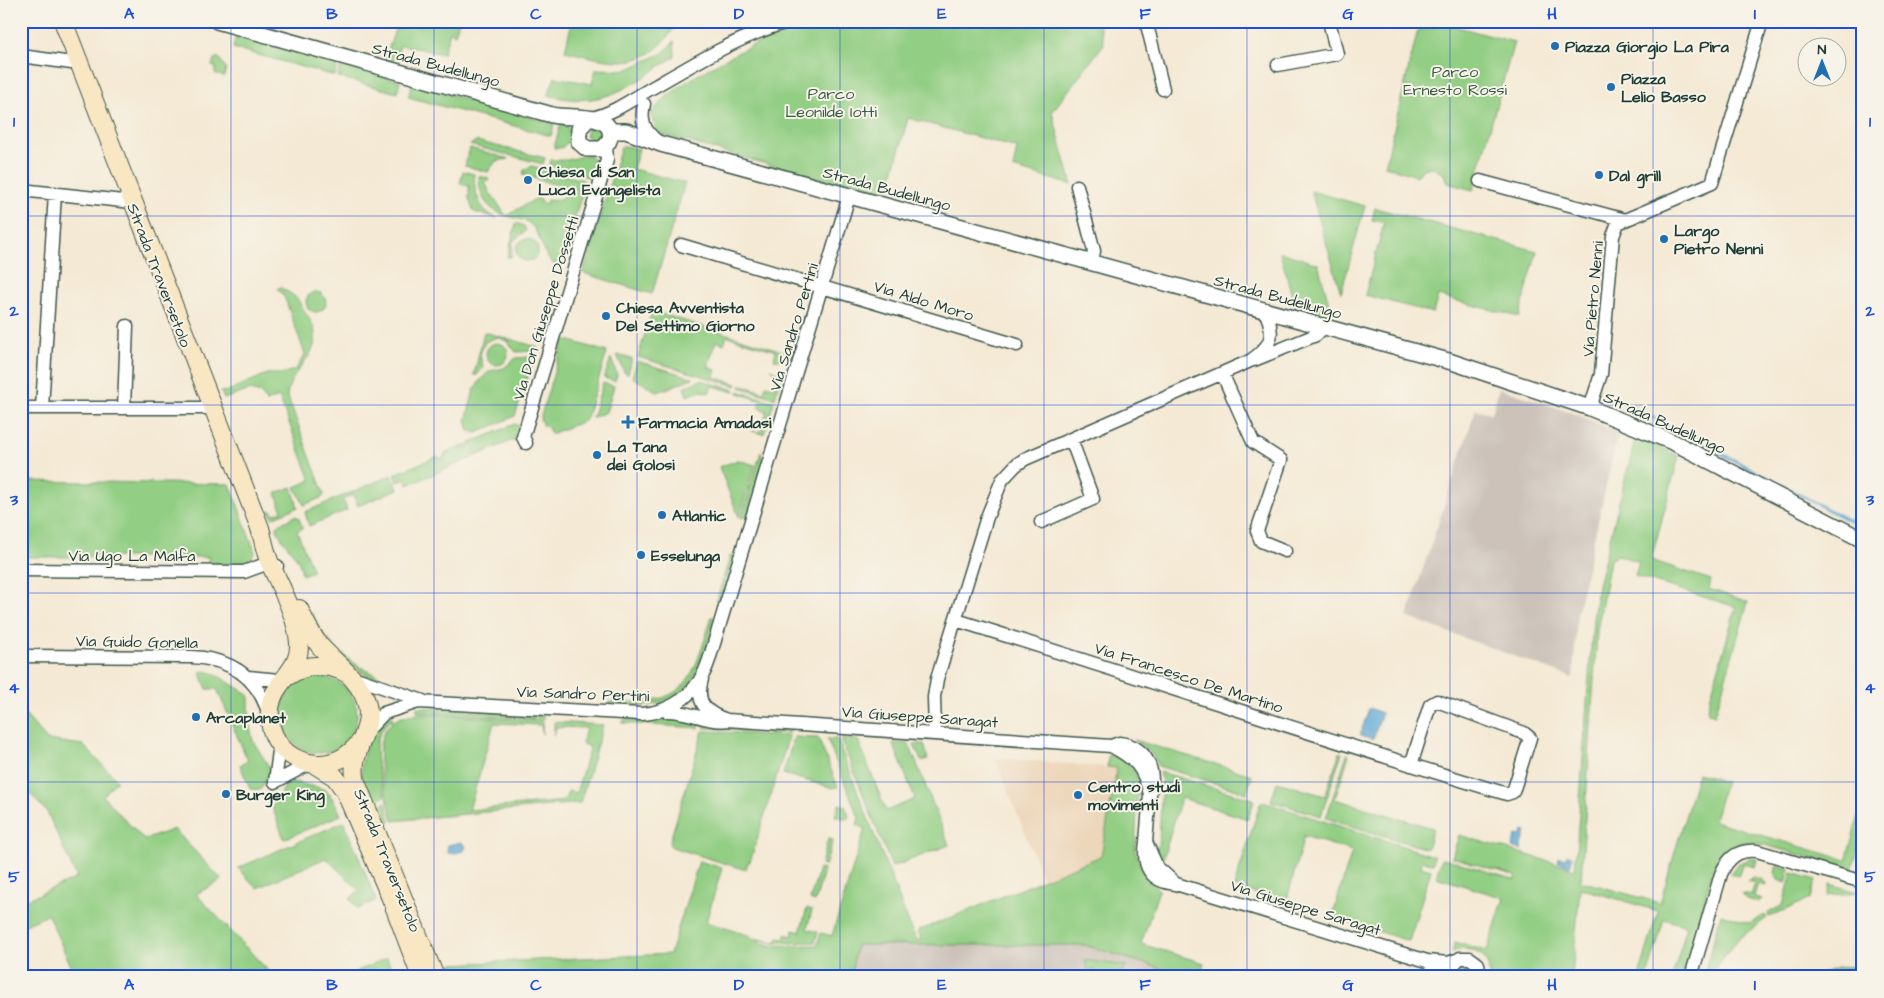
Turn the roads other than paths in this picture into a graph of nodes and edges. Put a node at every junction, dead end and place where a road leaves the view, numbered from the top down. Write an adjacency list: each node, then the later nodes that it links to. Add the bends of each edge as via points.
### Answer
1 (63, 21): 9 (main road, Strada Traversetolo)
2 (216, 21): 7 (street, Strada Budellungo)
3 (789, 21): 11 (street, via 734,42)
4 (1146, 21): 12 (street)
5 (1329, 21): 10 (street, via 1337,54)
6 (1762, 21): 25 (street, via 1712,183)
7 (257, 27): 14 (street, Strada Budellungo)
8 (21, 56): 9 (street)
9 (79, 64): 24 (main road, Strada Traversetolo)
10 (1278, 65)
11 (676, 75): 13 (street, via 661,92); 15 (street, via 627,104)
12 (1163, 89)
13 (644, 104): 17 (street, via 614,121); 18 (street, via 644,128)
14 (560, 116): 15 (street, Strada Budellungo); 16 (street, Strada Budellungo)
15 (590, 119): 16 (street, via 581,125); 17 (street, Strada Budellungo, via 604,122)
16 (578, 133): 17 (street, Strada Budellungo, via 581,145)
17 (605, 140): 18 (street, Strada Budellungo, via 640,138); 44 (street, Via Don Giuseppe Dossetti, via 599,160 599,183 523,437)
18 (661, 144): 23 (street, Strada Budellungo)
19 (1480, 181): 25 (street)
20 (1077, 186): 27 (street, via 1094,251)
21 (21, 190): 22 (street)
22 (55, 194): 24 (street); 39 (street)
23 (849, 196): 27 (street, Strada Budellungo); 28 (street, Via Sandro Pertini)
24 (132, 202): 41 (main road, Strada Traversetolo)
25 (1622, 219): 42 (street, Via Pietro Nenni, via 1614,231 1601,374)
26 (681, 245): 28 (street, Via Aldo Moro)
27 (1092, 263): 29 (street, Strada Budellungo)
28 (822, 286): 35 (street, Via Aldo Moro); 55 (street, Via Sandro Pertini)
29 (1265, 310): 30 (street, Strada Budellungo); 33 (street)
30 (1292, 318): 32 (street, Strada Budellungo); 33 (street); 34 (street)
31 (127, 326): 40 (street)
32 (1324, 327): 34 (street, via 1316,335); 42 (street, Strada Budellungo, via 1452,362)
33 (1272, 331): 36 (street, via 1266,347)
34 (1301, 341): 36 (street)
35 (1017, 346)
36 (1250, 361): 37 (street)
37 (1222, 373): 43 (street); 46 (street, via 1253,442 1281,460)
38 (21, 408): 39 (street)
39 (42, 408): 40 (street)
40 (124, 408): 41 (street)
41 (212, 408): 51 (main road, Strada Traversetolo)
42 (1590, 408): 47 (street, Strada Budellungo, via 1675,443)
43 (1070, 439): 45 (street, via 1093,499); 52 (street, via 1024,459 1002,480 987,517)
44 (526, 443)
45 (1041, 522)
46 (1257, 531): 48 (street); 49 (street, via 1261,541)
47 (1863, 540)
48 (1252, 547)
49 (1285, 551)
50 (21, 570): 51 (street, Via Ugo La Malfa)
51 (273, 571): 54 (main road, Strada Traversetolo, via 314,638); 56 (main road, Strada Traversetolo, via 299,642 297,661)
52 (956, 620): 65 (street, via 936,684); 69 (street, Via Francesco De Martino)
53 (21, 656): 57 (street, Via Guido Gonella, via 199,658 220,663)
54 (348, 675): 56 (main road, via 331,667 316,666); 59 (street, Via Sandro Pertini); 67 (main road, Strada Traversetolo, via 361,689 367,704 368,720)
55 (703, 675): 58 (street, Via Sandro Pertini); 60 (street)
56 (288, 676): 57 (street, Via Guido Gonella, via 279,680); 63 (main road, Strada Traversetolo, via 274,694)
57 (248, 677): 63 (street)
58 (685, 698): 60 (street, Via Giuseppe Saragat, via 696,697); 61 (street, Via Sandro Pertini); 62 (street, via 683,708)
59 (426, 701): 61 (street, Via Sandro Pertini, via 636,714); 67 (street, Via Sandro Pertini, via 384,713)
60 (702, 703): 64 (street, Via Giuseppe Saragat, via 709,713)
61 (656, 712): 62 (street, Via Giuseppe Saragat)
62 (690, 713): 64 (street, Via Giuseppe Saragat, via 712,721)
63 (269, 715): 66 (main road, Strada Traversetolo)
64 (728, 720): 65 (street, Via Giuseppe Saragat)
65 (934, 733): 72 (street, Via Giuseppe Saragat, via 1111,746 1127,744 1144,755 1153,776 1144,854 1149,870 1162,882)
66 (275, 737): 68 (main road, Strada Traversetolo, via 289,754); 68 (street, via 279,751 275,782)
67 (362, 739): 68 (main road, via 342,758 327,764); 74 (main road, Strada Traversetolo, via 354,766 356,782)
68 (314, 764): 73 (main road, Strada Traversetolo, via 334,777 345,791)
69 (1411, 765): 69 (street, Via Francesco De Martino, via 1507,794 1513,792 1530,738 1437,701 1430,705)
70 (1863, 882): 77 (street, via 1758,851 1734,855 1721,874)
71 (1456, 960): 72 (street, Via Giuseppe Saragat, via 1448,963); 75 (street, Via Giuseppe Saragat, via 1450,968); 76 (street, Via Giuseppe Saragat, via 1474,961 1480,969)
72 (1427, 961): 75 (street, Via Giuseppe Saragat)
73 (421, 977)
74 (435, 977)
75 (1450, 977)
76 (1480, 977)
77 (1691, 977)

